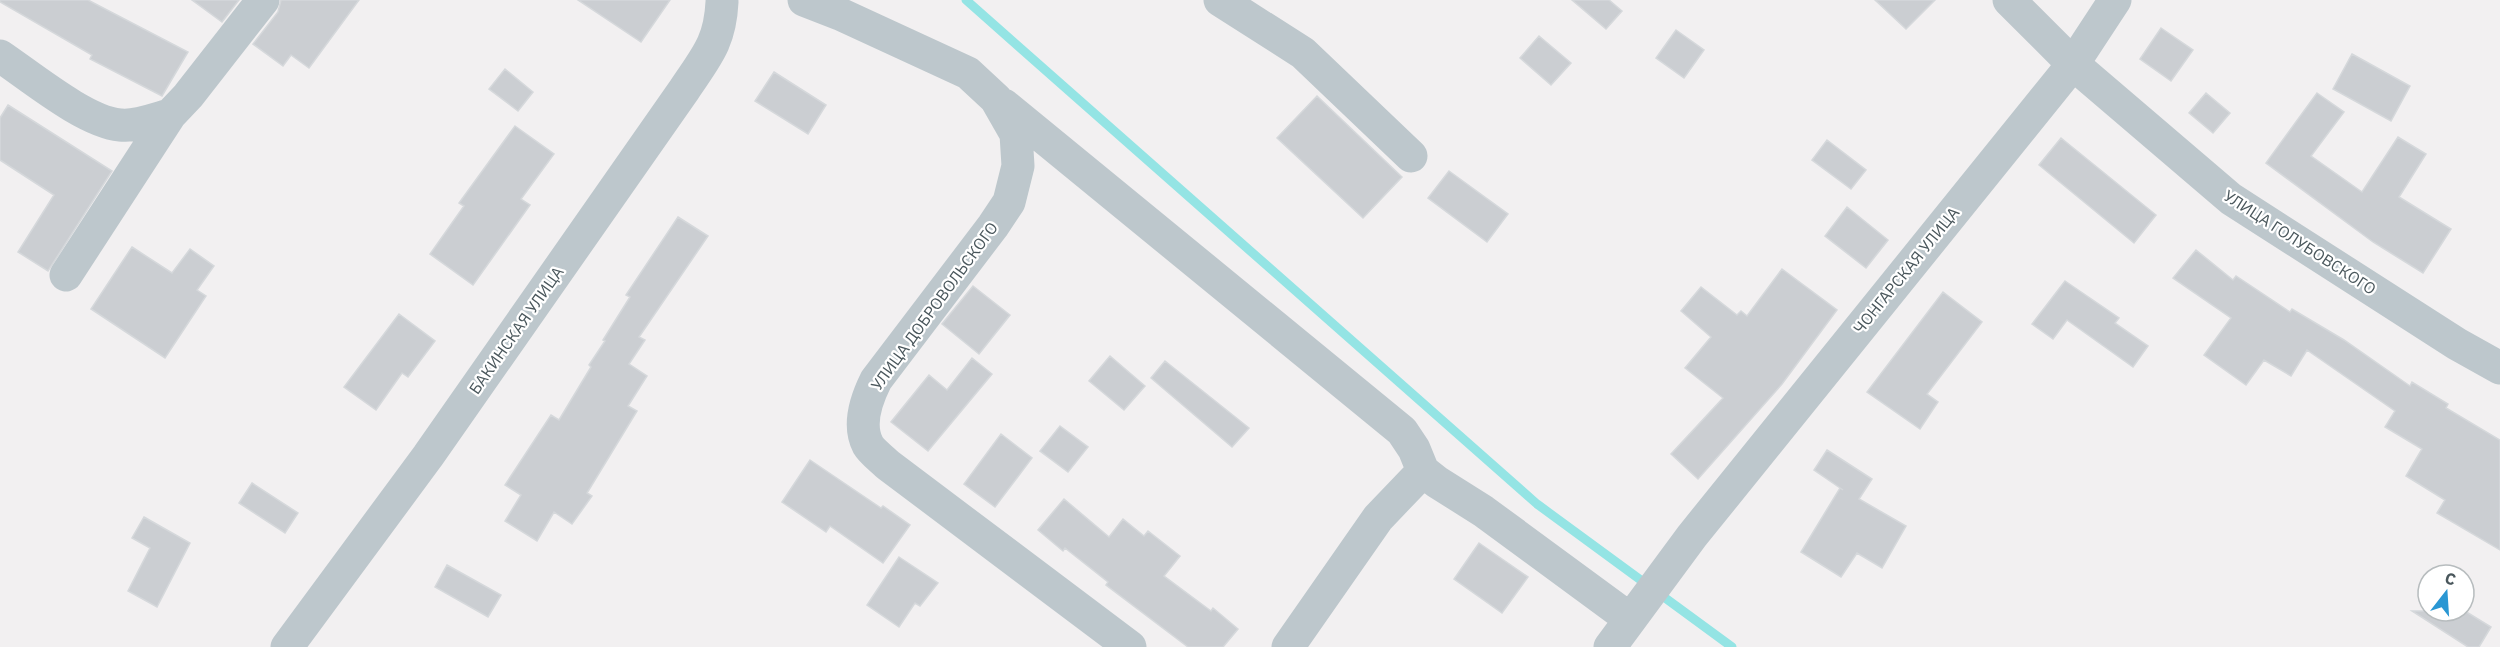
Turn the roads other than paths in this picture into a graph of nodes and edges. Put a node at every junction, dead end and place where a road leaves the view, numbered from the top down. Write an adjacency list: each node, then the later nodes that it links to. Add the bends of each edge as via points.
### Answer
1 (263, 0): 10 (street)
2 (804, 0): 9 (street, УЛИЦА ДОБРОВОЛЬСКОГО, via 968,73)
3 (1220, 0): 11 (street, via 1303,53)
4 (2009, 0): 8 (street, УЛИЦА ГОЛУБОВСКОГО)
5 (2115, 0): 8 (street, ЧОНГАРСКАЯ УЛИЦА)
6 (723, 1): 16 (street, БАКИНСКАЯ УЛИЦА, via 715,44 684,90 428,456)
7 (0, 56): 10 (street, via 94,118 120,125)
8 (2073, 64): 13 (street, УЛИЦА ГОЛУБОВСКОГО, via 2231,199); 15 (street, ЧОНГАРСКАЯ УЛИЦА, via 1692,536)
9 (996, 99): 14 (street, via 1402,431); 17 (street, УЛИЦА ДОБРОВОЛЬСКОГО, via 1016,134 1018,166 1009,202 876,380 867,398 864,422 868,445 888,465)
10 (170, 115): 12 (street)
11 (1411, 156)
12 (66, 275)
13 (2500, 368)
14 (1423, 471): 15 (street, via 1483,510); 18 (street, via 1378,518)
15 (1620, 633)
16 (287, 647)
17 (1130, 647)
18 (1288, 647)

